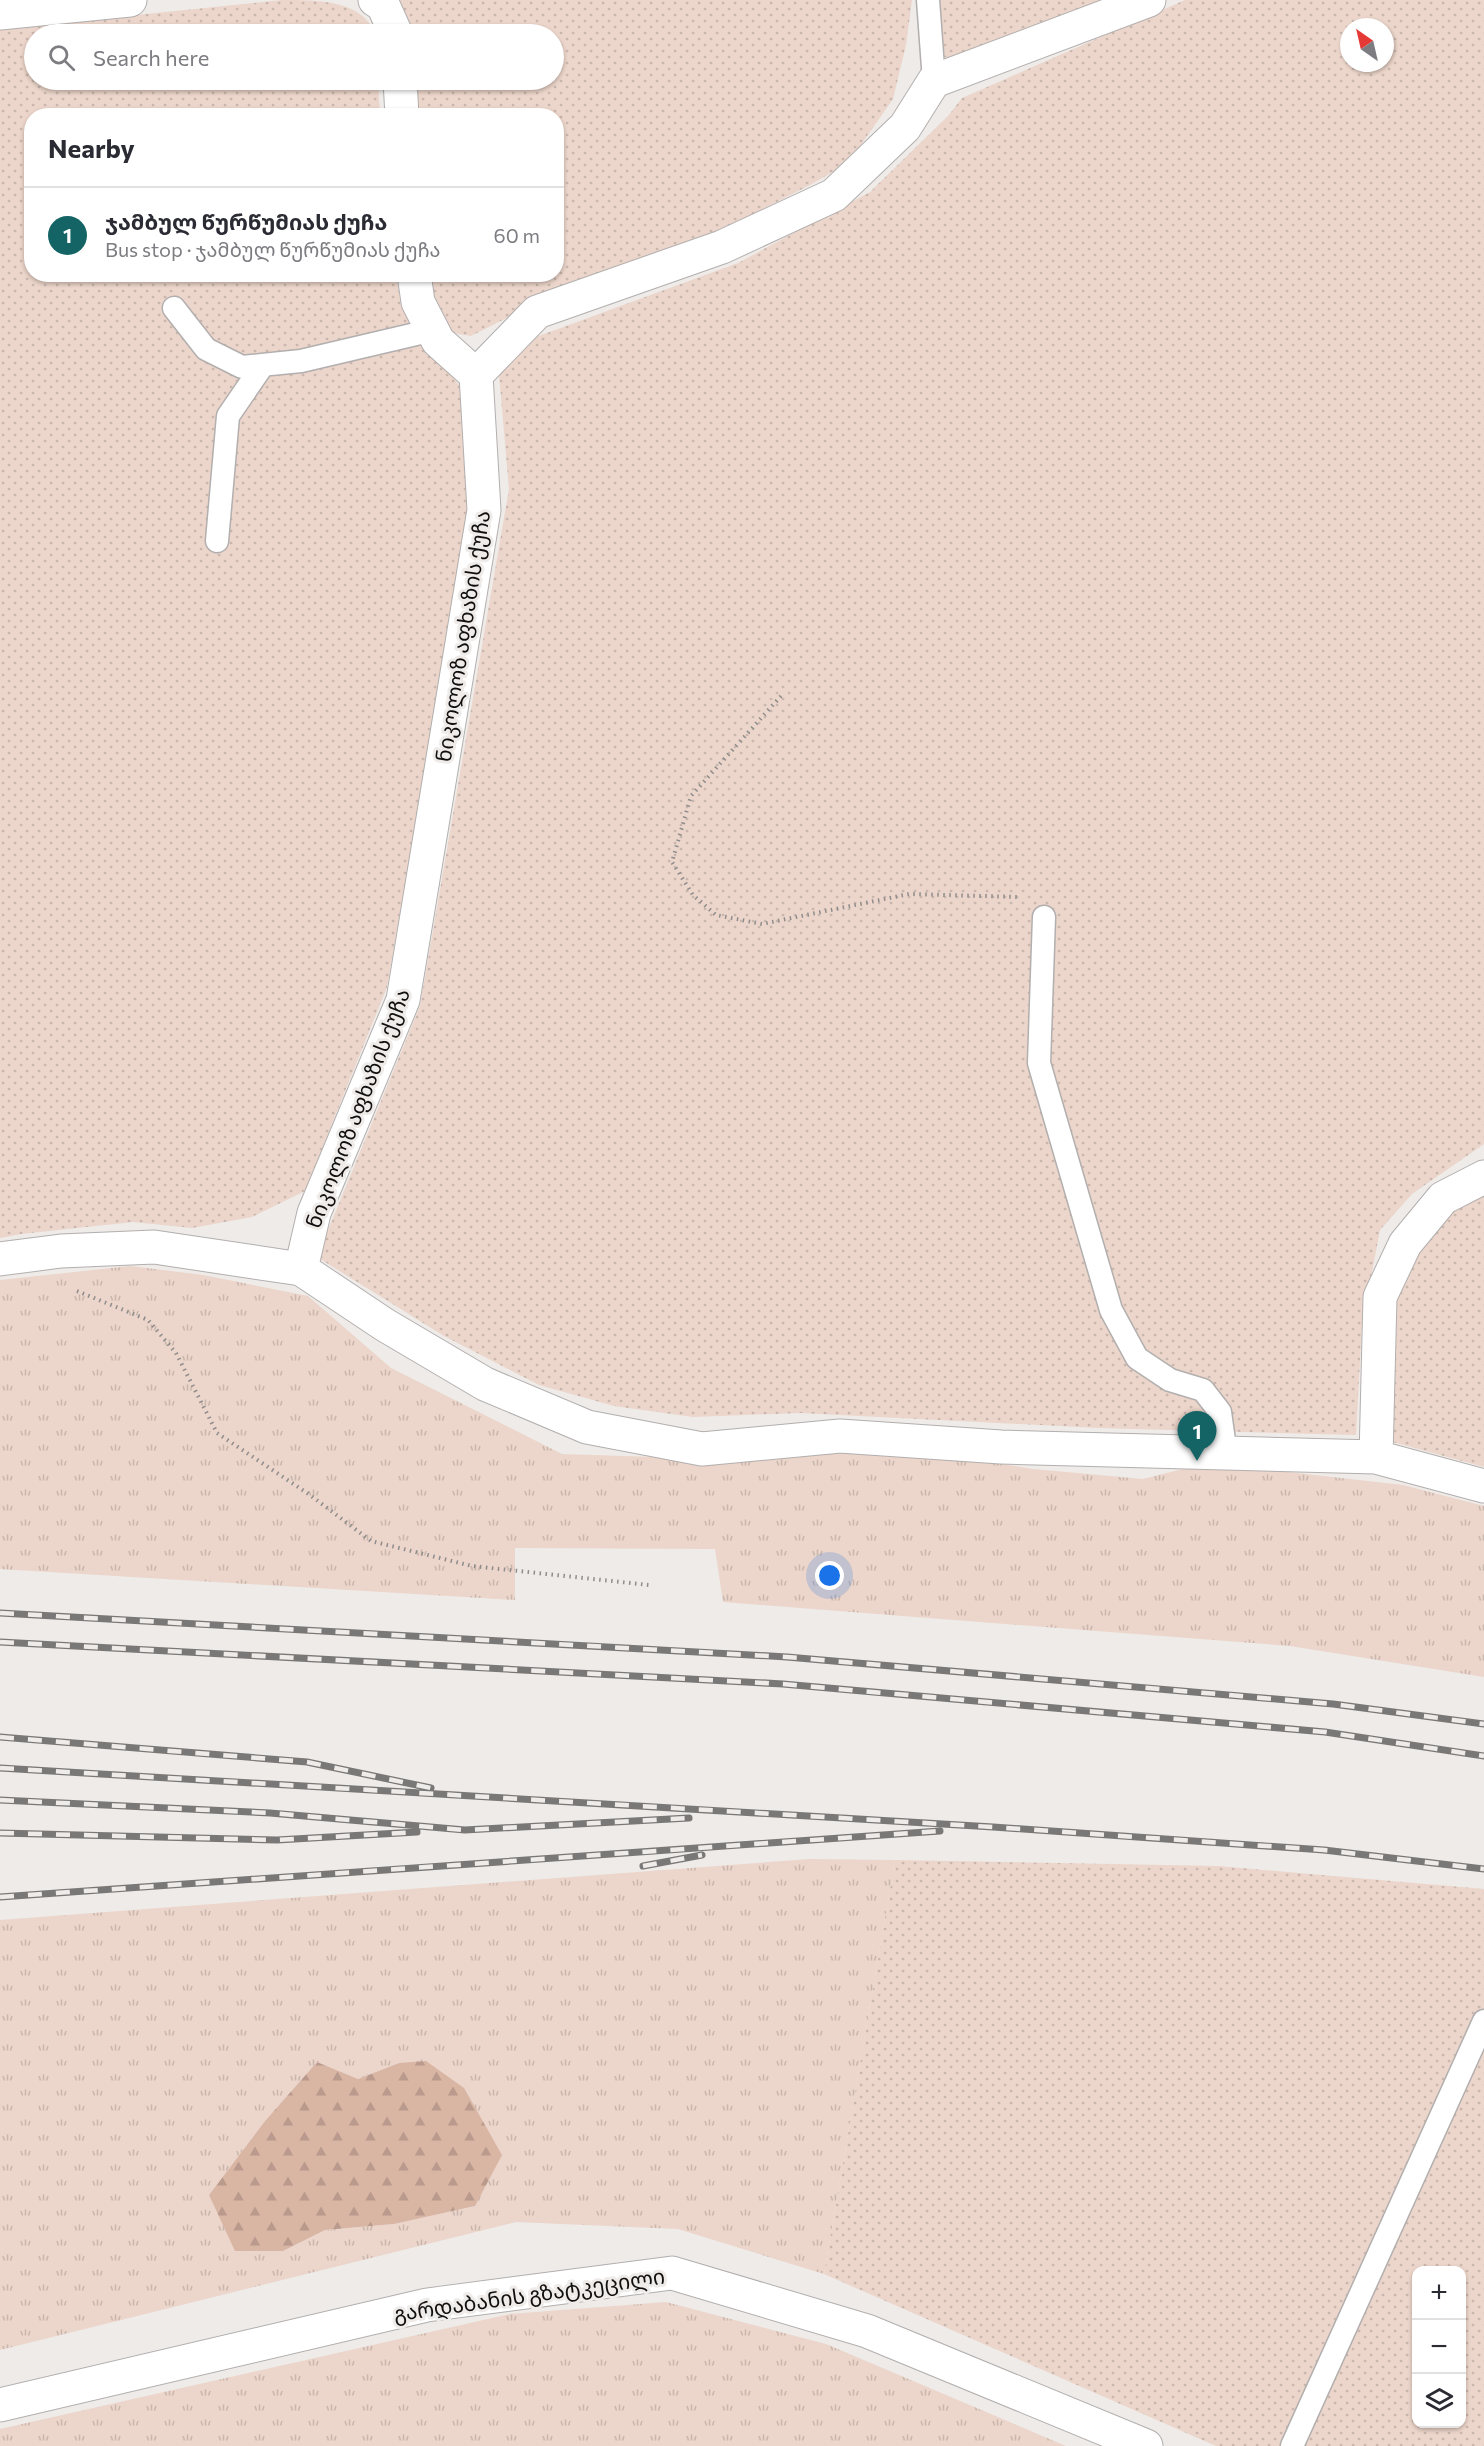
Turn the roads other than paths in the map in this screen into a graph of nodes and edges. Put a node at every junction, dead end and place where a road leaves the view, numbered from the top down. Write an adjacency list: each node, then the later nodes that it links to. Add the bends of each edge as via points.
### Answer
1 (130, 0): 5 (street)
2 (375, 0): 6 (street, via 383,5)
3 (928, 0): 7 (lane)
4 (1149, 0): 7 (street)
5 (0, 13)
6 (392, 24)
7 (934, 81): 14 (street, via 905,127 834,195 722,246 537,312)
8 (401, 90): 9 (street)
9 (402, 108)
10 (415, 282): 12 (street, via 418,302)
11 (174, 308): 13 (lane, via 206,349 242,367)
12 (433, 330): 13 (lane, via 301,361); 14 (street, via 438,341)
13 (263, 365): 15 (lane, via 228,416)
14 (476, 375): 19 (street, ნიკოლოზ აფხაზის ქუჩა, via 484,510 403,1000 314,1213)
15 (217, 541)
16 (1044, 917): 20 (lane, via 1039,1063 1110,1310 1137,1358 1170,1380 1203,1390 1220,1412)
17 (1484, 1177): 21 (street, via 1443,1198 1405,1244 1380,1297)
18 (0, 1259): 19 (street, via 154,1246)
19 (301, 1269): 20 (street, via 485,1384 588,1427 702,1449 840,1436 1001,1447)
20 (1226, 1455): 21 (street)
21 (1376, 1458): 22 (street)
22 (1484, 1486)
23 (1484, 2021): 26 (lane)
24 (0, 2405): 25 (street, გარდაბანის გზატკეცილი, via 427,2305 672,2273 867,2331)
25 (1146, 2446)
26 (1292, 2446)

